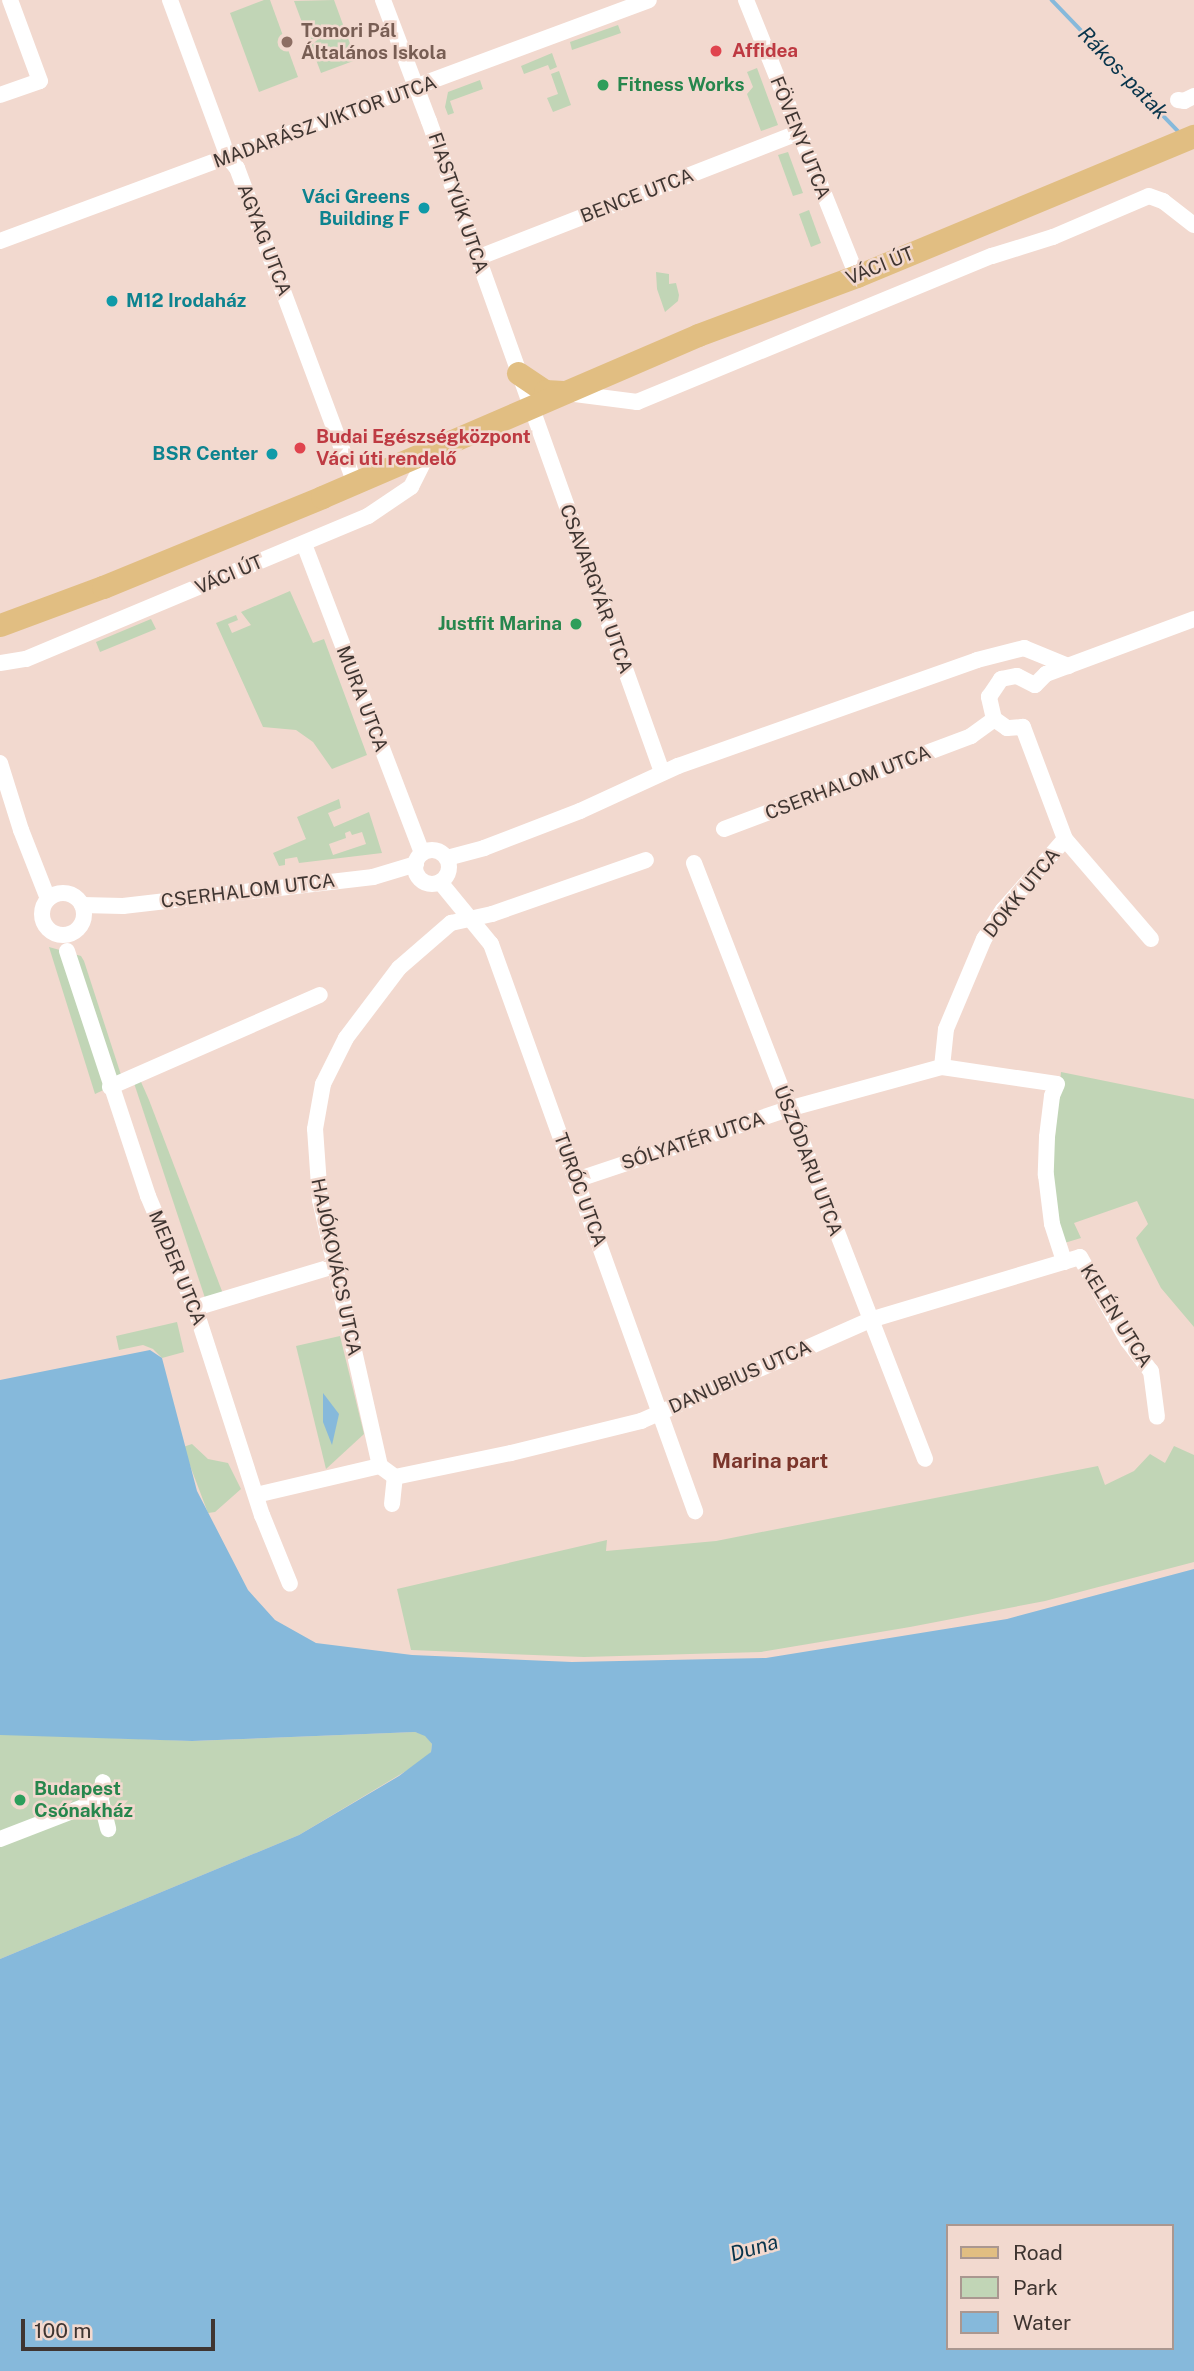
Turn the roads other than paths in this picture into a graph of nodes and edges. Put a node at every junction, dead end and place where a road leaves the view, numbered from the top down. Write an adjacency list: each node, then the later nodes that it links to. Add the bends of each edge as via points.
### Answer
1 (10, 0): 8 (street, via 40,80)
2 (170, 0): 12 (street, AGYAG UTCA)
3 (383, 0): 7 (street, FIASTYÚK UTCA)
4 (649, 0): 6 (street, MADARÁSZ VIKTOR UTCA)
5 (746, 0): 10 (street, FÖVENY UTCA)
6 (439, 80): 7 (street, MADARÁSZ VIKTOR UTCA); 9 (street, via 429,101)
7 (416, 88): 9 (street, FIASTYÚK UTCA); 12 (street, MADARÁSZ VIKTOR UTCA)
8 (0, 95)
9 (429, 121): 15 (street, FIASTYÚK UTCA)
10 (798, 133): 15 (street, BENCE UTCA); 16 (street, FÖVENY UTCA)
11 (1194, 136): 16 (main road, VÁCI ÚT)
12 (228, 157): 14 (street, MADARÁSZ VIKTOR UTCA); 21 (street, AGYAG UTCA, via 237,167)
13 (1194, 225): 18 (street, VÁCI ÚT, via 1149,196 637,402)
14 (0, 241)
15 (477, 258): 17 (street, FIASTYÚK UTCA)
16 (857, 276): 18 (main road, VÁCI ÚT)
17 (518, 373): 18 (main road, via 545,391); 19 (street, FIASTYÚK UTCA)
18 (563, 392): 19 (main road, VÁCI ÚT)
19 (530, 407): 20 (main road, VÁCI ÚT); 29 (street, CSAVARGYÁR UTCA)
20 (430, 449): 21 (main road, VÁCI ÚT); 22 (street, VÁCI ÚT, via 411,487 368,516)
21 (355, 482): 24 (main road, VÁCI ÚT)
22 (304, 544): 25 (street, VÁCI ÚT, via 26,659); 34 (street, MURA UTCA)
23 (1194, 619): 26 (street)
24 (0, 625)
25 (0, 663)
26 (1068, 666): 27 (street, via 1046,674 1035,685 1024,677 1010,676 991,690 988,704); 29 (street, via 1024,648 977,660)
27 (994, 719): 30 (street, CSERHALOM UTCA, via 971,736); 31 (street, via 1007,727 1023,727)
28 (0, 763): 36 (street, via 21,830)
29 (662, 772): 35 (street, via 580,811 484,848)
30 (724, 829)
31 (1066, 839): 39 (street); 42 (street, DOKK UTCA, via 1029,878 984,939 952,1010)
32 (646, 860): 38 (street)
33 (694, 863): 45 (street, ÚSZÓDARU UTCA)
34 (419, 865): 35 (street, via 425,883); 35 (street, via 433,850); 37 (street, CSERHALOM UTCA, via 373,877)
35 (445, 870): 38 (street, TURÓC UTCA)
36 (52, 896): 37 (street, via 69,894); 37 (street, via 41,912 55,934 74,933)
37 (83, 911)
38 (474, 919): 46 (street, TURÓC UTCA, via 491,944); 48 (street, HAJÓKOVÁCS UTCA, via 451,923 399,968 346,1038 323,1084 317,1104 315,1157)
39 (1151, 939)
40 (67, 951): 44 (street, MEDER UTCA)
41 (320, 995): 44 (street)
42 (942, 1067): 43 (street, SÓLYATÉR UTCA); 45 (street, SÓLYATÉR UTCA)
43 (1057, 1084): 47 (street, KELÉN UTCA, via 1047,1137 1046,1175 1052,1224)
44 (110, 1087): 49 (street, MEDER UTCA, via 148,1196)
45 (788, 1109): 46 (street, SÓLYATÉR UTCA); 50 (street, ÚSZÓDARU UTCA)
46 (576, 1180): 51 (street, TURÓC UTCA)
47 (1072, 1260): 50 (street, DANUBIUS UTCA); 52 (street, KELÉN UTCA, via 1151,1371)
48 (334, 1266): 49 (street); 54 (street, HAJÓKOVÁCS UTCA)
49 (195, 1308): 56 (street, MEDER UTCA)
50 (870, 1320): 51 (street, DANUBIUS UTCA); 53 (street, ÚSZÓDARU UTCA)
51 (660, 1413): 55 (street, DANUBIUS UTCA, via 511,1453); 58 (street, TURÓC UTCA)
52 (1157, 1417)
53 (925, 1459)
54 (380, 1466): 55 (street); 56 (street)
55 (395, 1477): 57 (street)
56 (256, 1495): 59 (street, MEDER UTCA)
57 (392, 1504)
58 (695, 1511)
59 (290, 1584)
60 (103, 1782): 61 (street)
61 (101, 1800): 62 (street); 63 (street)
62 (108, 1829)
63 (0, 1839)

